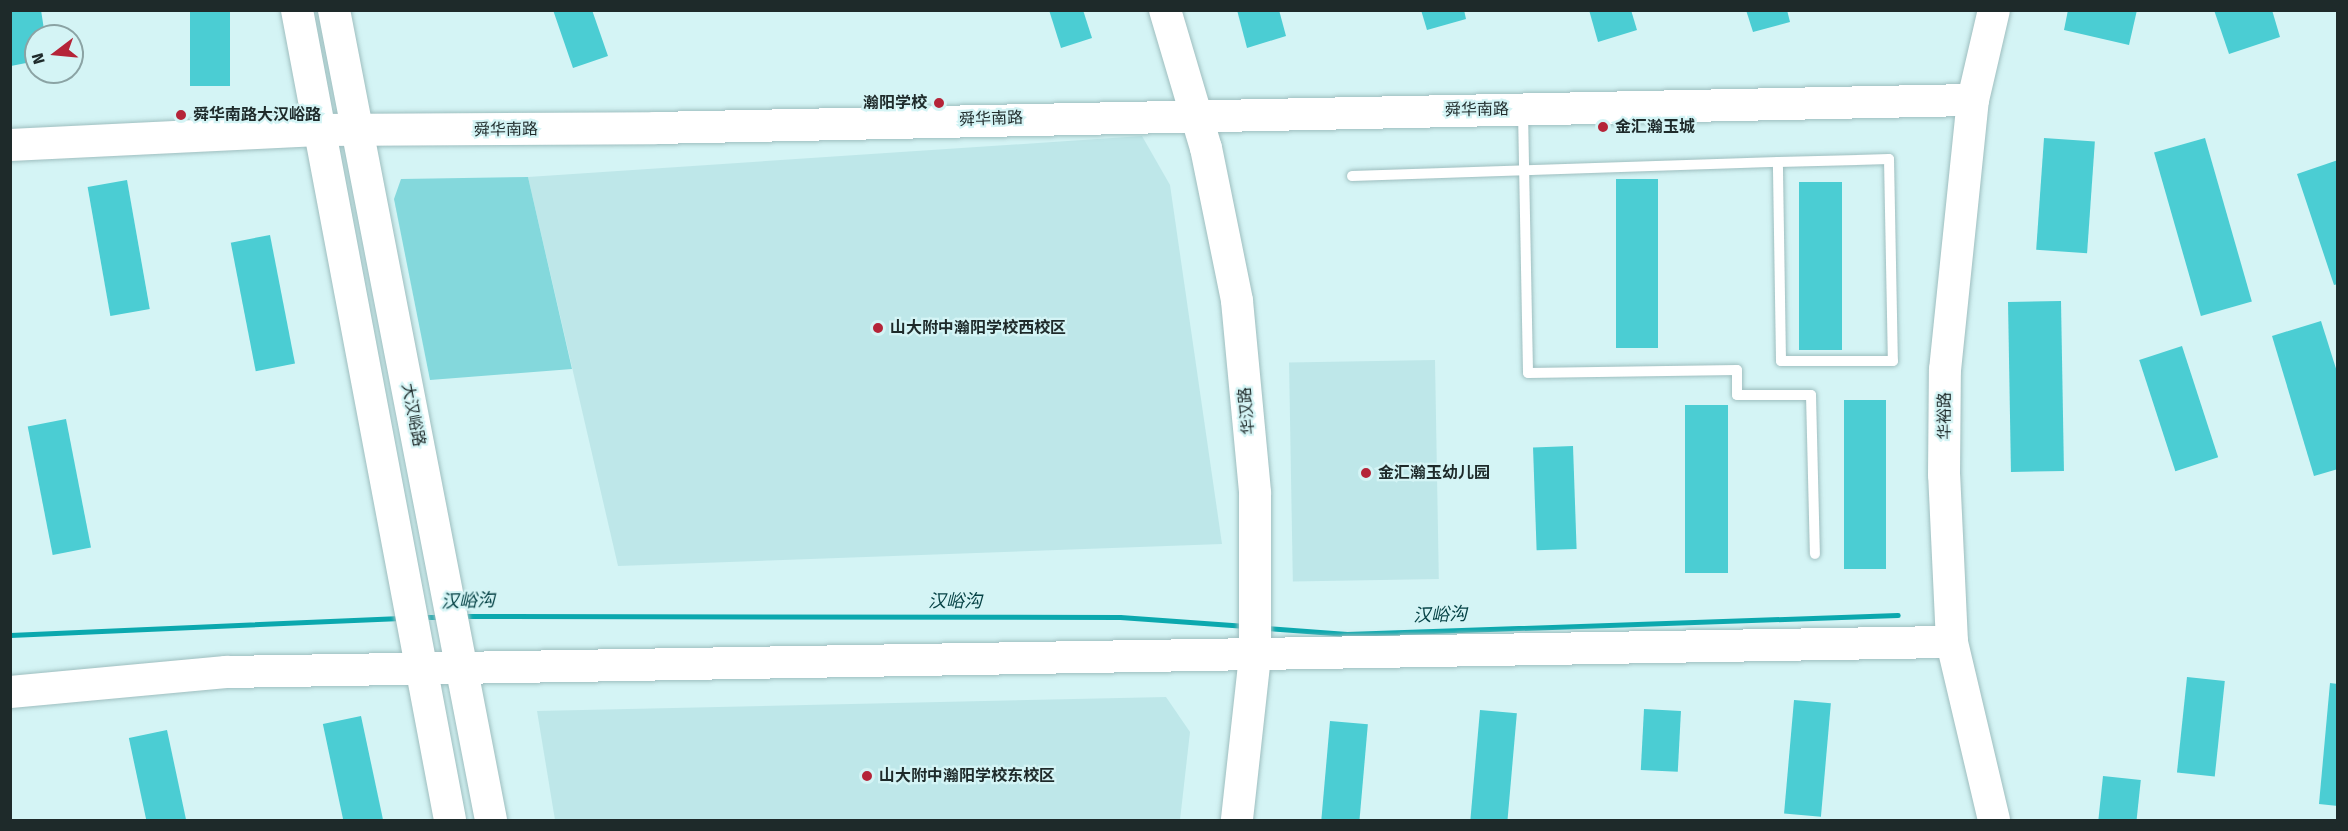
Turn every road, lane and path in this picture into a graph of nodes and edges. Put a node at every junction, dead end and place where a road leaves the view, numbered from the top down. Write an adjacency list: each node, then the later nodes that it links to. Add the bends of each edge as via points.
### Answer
1 (297, 10): 8 (main road)
2 (334, 10): 9 (main road, 大汉峪路)
3 (1165, 10): 7 (main road, 华汉路)
4 (1994, 10): 5 (main road, 华裕路)
5 (1973, 100): 6 (main road, 舜华南路); 16 (main road, 华裕路, via 1945,370)
6 (1523, 109): 7 (main road, 舜华南路); 12 (lane)
7 (1197, 113): 9 (main road, 舜华南路); 15 (main road, 华汉路, via 1237,301 1255,493)
8 (319, 130): 9 (main road, 舜华南路); 10 (main road, 舜华南路); 17 (main road)
9 (357, 132): 18 (main road, 大汉峪路)
10 (10, 145)
11 (1778, 162): 11 (lane, via 1889,159 1893,361 1781,361); 12 (lane)
12 (1524, 170): 13 (lane); 14 (lane, via 1528,373 1737,370 1737,395 1811,395)
13 (1352, 176)
14 (1815, 554)
15 (1255, 637): 16 (main road); 18 (main road); 22 (main road, 华汉路)
16 (1952, 642): 23 (main road, 华裕路)
17 (421, 672): 18 (main road); 19 (main road, via 226,672); 20 (main road)
18 (464, 672): 21 (main road, 大汉峪路)
19 (10, 692)
20 (450, 820)
21 (491, 820)
22 (1237, 820)
23 (1994, 820)

